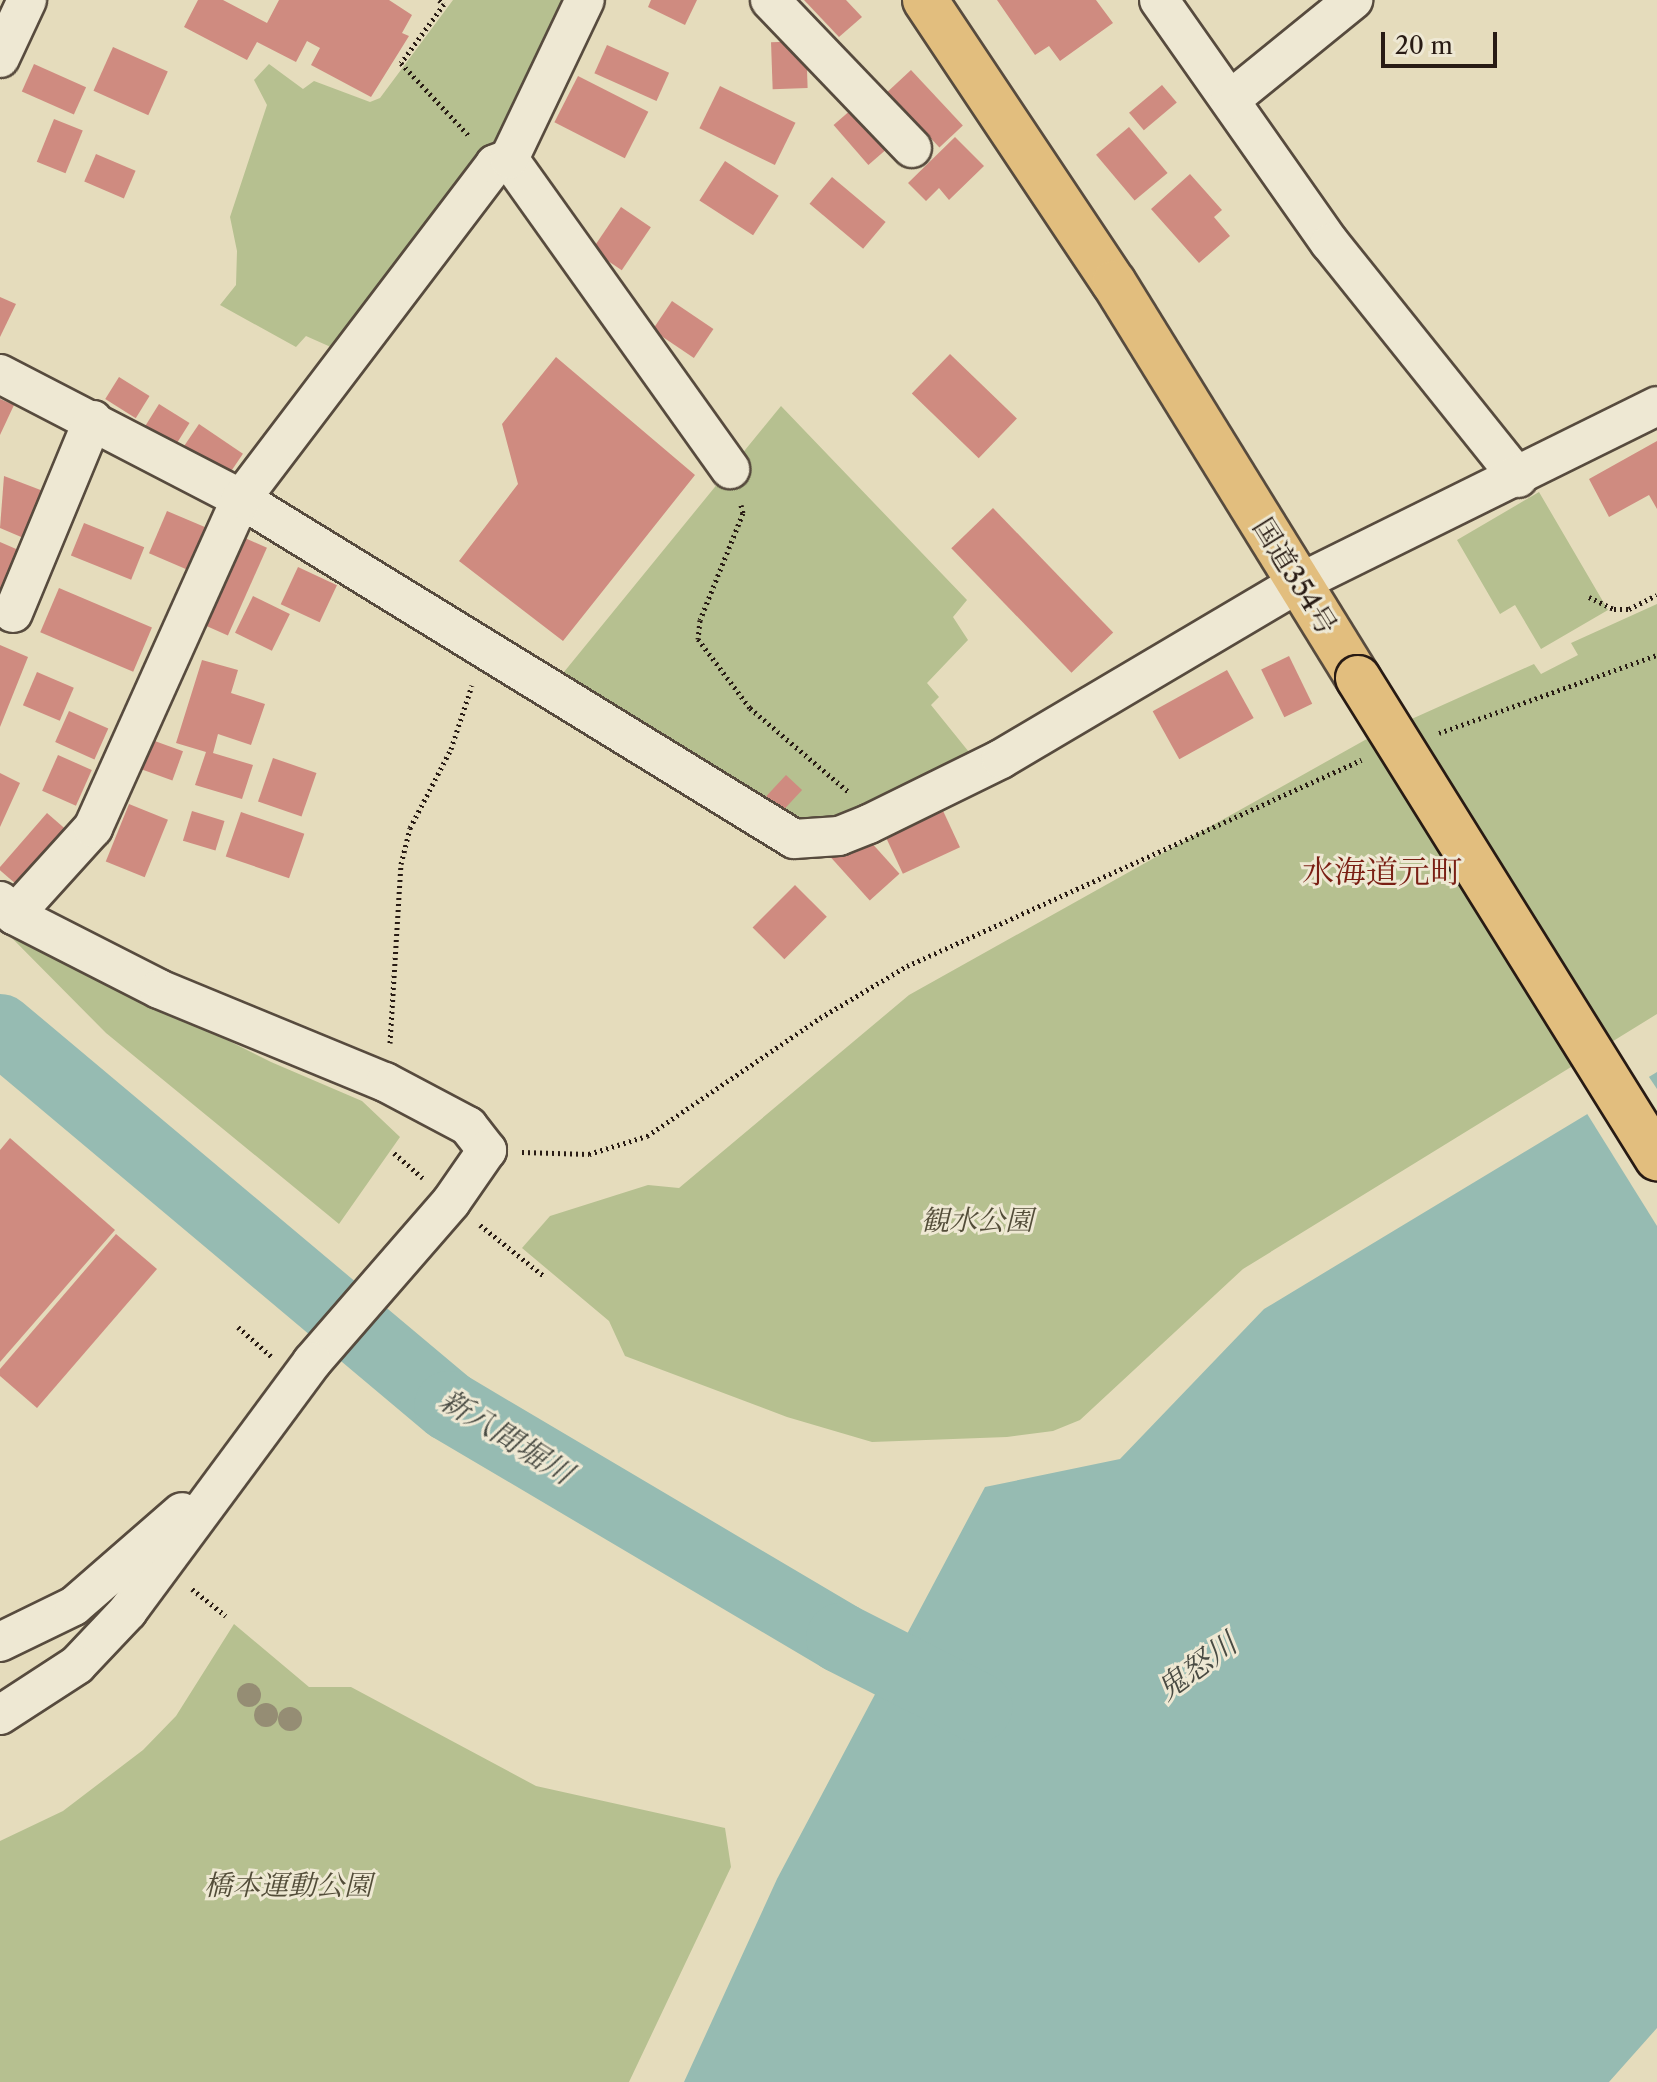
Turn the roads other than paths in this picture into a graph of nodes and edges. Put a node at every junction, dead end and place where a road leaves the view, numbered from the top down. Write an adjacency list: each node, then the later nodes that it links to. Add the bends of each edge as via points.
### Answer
1 (27, 0): 7 (street)
2 (585, 0): 10 (street)
3 (770, 0): 9 (street)
4 (925, 0): 17 (highway, 国道354号, via 1114,283)
5 (1159, 0): 8 (street)
6 (1353, 0): 8 (street)
7 (0, 58)
8 (1230, 100): 15 (street, via 1330,243)
9 (912, 148)
10 (502, 162): 14 (street); 16 (street)
11 (0, 374): 13 (street)
12 (1657, 406): 15 (street)
13 (93, 420): 16 (street); 18 (street)
14 (730, 469)
15 (1518, 478): 17 (street)
16 (241, 499): 17 (street, via 794,839 839,836 1001,759); 19 (street, via 93,828)
17 (1299, 583): 20 (highway, 国道354号, bridge)
18 (13, 613)
19 (7, 908): 21 (street, via 159,989 385,1082 468,1126 487,1150 451,1202 312,1362)
20 (1657, 1158)
21 (239, 1464): 22 (street, via 74,1606); 23 (street, via 128,1611 77,1665)
22 (0, 1642)
23 (0, 1715)

